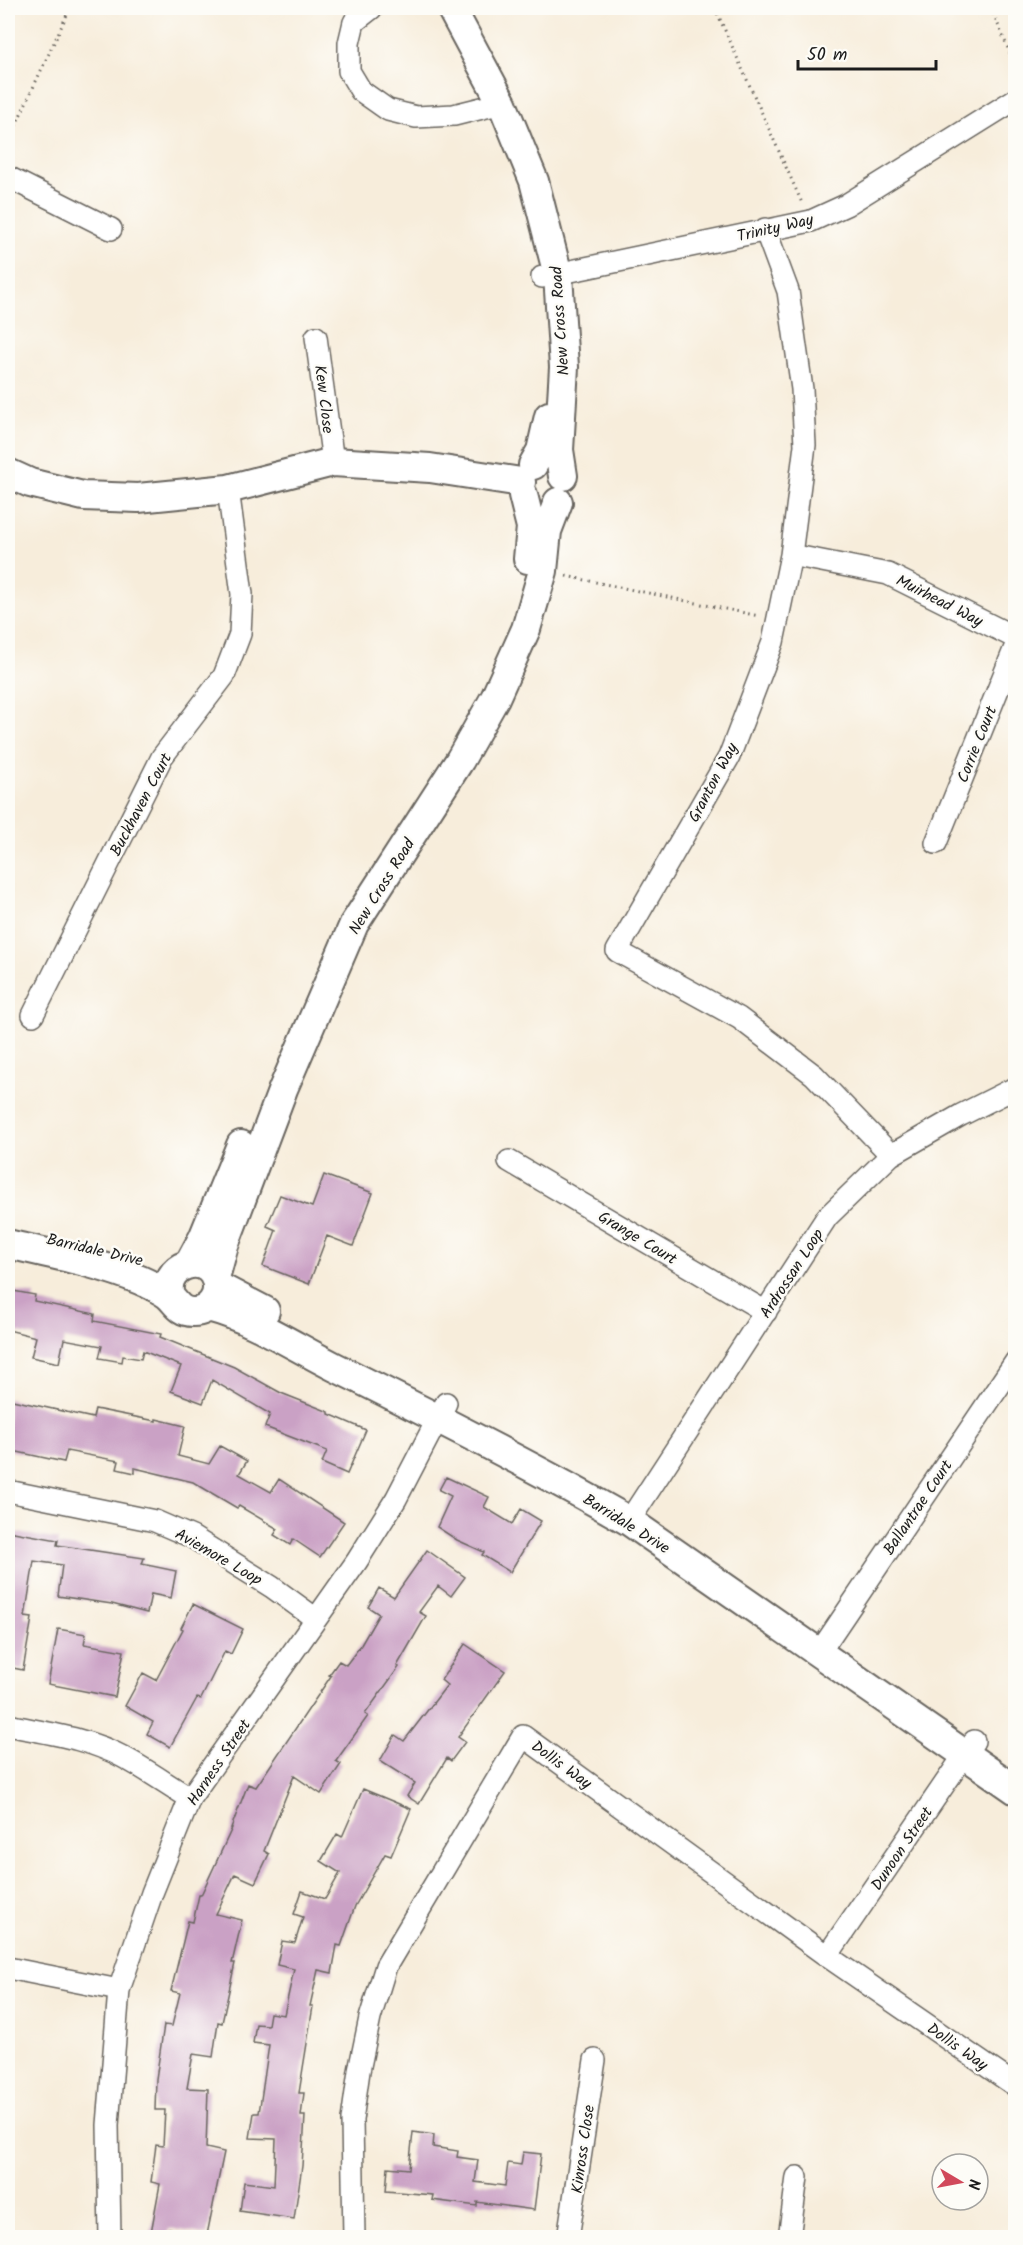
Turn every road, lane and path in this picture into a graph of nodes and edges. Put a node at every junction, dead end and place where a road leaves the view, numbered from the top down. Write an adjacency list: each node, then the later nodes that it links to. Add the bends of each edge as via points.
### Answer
1 (70, 8): 10 (path)
2 (372, 8): 9 (street, via 354,22 349,43 349,71 361,91 388,110 416,117 454,116)
3 (433, 8): 9 (street, New Cross Road)
4 (451, 8): 9 (street, New Cross Road)
5 (715, 8): 12 (path)
6 (991, 8): 7 (path)
7 (1016, 67)
8 (1016, 99): 12 (street, Trinity Way, via 846,206)
9 (495, 105): 15 (street, New Cross Road, via 534,181)
10 (8, 142)
11 (8, 177): 13 (street)
12 (810, 221): 14 (street, Trinity Way)
13 (111, 229)
14 (765, 229): 15 (street, Trinity Way); 22 (street, Granton Way, via 788,291 802,389 805,444)
15 (550, 276): 19 (street, New Cross Road, via 549,414 543,442); 21 (street, New Cross Road, via 564,367)
16 (316, 337): 17 (street, Kew Close)
17 (333, 462): 19 (street, via 430,468); 20 (street)
18 (8, 473): 20 (street, via 30,483 83,496 138,498)
19 (526, 481): 21 (street, via 547,463 559,470); 21 (street, via 527,500 538,507 552,505); 34 (street, New Cross Road, via 531,527 527,568 510,623 480,691 340,916 203,1238)
20 (228, 489): 28 (street, Buckhaven Court, via 242,594 240,634 224,676 162,757)
21 (560, 489): 23 (street, New Cross Road, via 547,531)
22 (791, 555): 24 (street, Granton Way); 25 (street, Muirhead Way, via 888,574)
23 (543, 571): 24 (path); 35 (street, New Cross Road, via 526,629 495,698 460,760 354,924 283,1089 224,1245)
24 (777, 619): 30 (street, Granton Way, via 773,642 729,757 617,951 739,1018 814,1075)
25 (1016, 638)
26 (1016, 645): 27 (street, Corrie Court)
27 (936, 843)
28 (33, 1015)
29 (1016, 1090): 30 (street, Ardrossan Loop, via 961,1115)
30 (891, 1155): 37 (street, Ardrossan Loop, via 827,1217)
31 (509, 1161): 37 (street, Grange Court)
32 (8, 1230): 34 (street, Barridale Drive, via 126,1258)
33 (8, 1245): 36 (street, Barridale Drive, via 138,1279)
34 (185, 1265): 35 (street, via 204,1267); 36 (street, via 176,1270 169,1283)
35 (213, 1290): 36 (street, via 201,1311 186,1311); 39 (street, Barridale Drive, via 329,1346)
36 (170, 1297)
37 (766, 1312): 41 (street, Ardrossan Loop)
38 (1016, 1361): 43 (street, Ballantrae Court)
39 (442, 1410): 41 (street, Barridale Drive); 42 (street, Harness Street, via 396,1499)
40 (8, 1491): 42 (street, Aviemore Loop, via 155,1521 192,1538 273,1587)
41 (634, 1515): 43 (street, Barridale Drive)
42 (316, 1619): 48 (street, Harness Street)
43 (824, 1646): 45 (street, Barridale Drive)
44 (8, 1725): 48 (street, via 99,1746 123,1756)
45 (969, 1747): 46 (street, Barridale Drive); 47 (street, Barridale Drive); 49 (street, Dunoon Street)
46 (1016, 1770)
47 (1016, 1790)
48 (190, 1798): 51 (street, Harness Street)
49 (827, 1956): 53 (street, Dollis Way); 56 (street, Dollis Way, via 522,1736 386,1966 358,2071 352,2120)
50 (8, 1968): 51 (street)
51 (119, 1990): 55 (street, Harness Street, via 108,2125)
52 (595, 2060): 57 (street, Kinross Close)
53 (1016, 2086)
54 (797, 2177): 58 (street)
55 (110, 2238)
56 (354, 2238)
57 (568, 2238)
58 (789, 2238)

